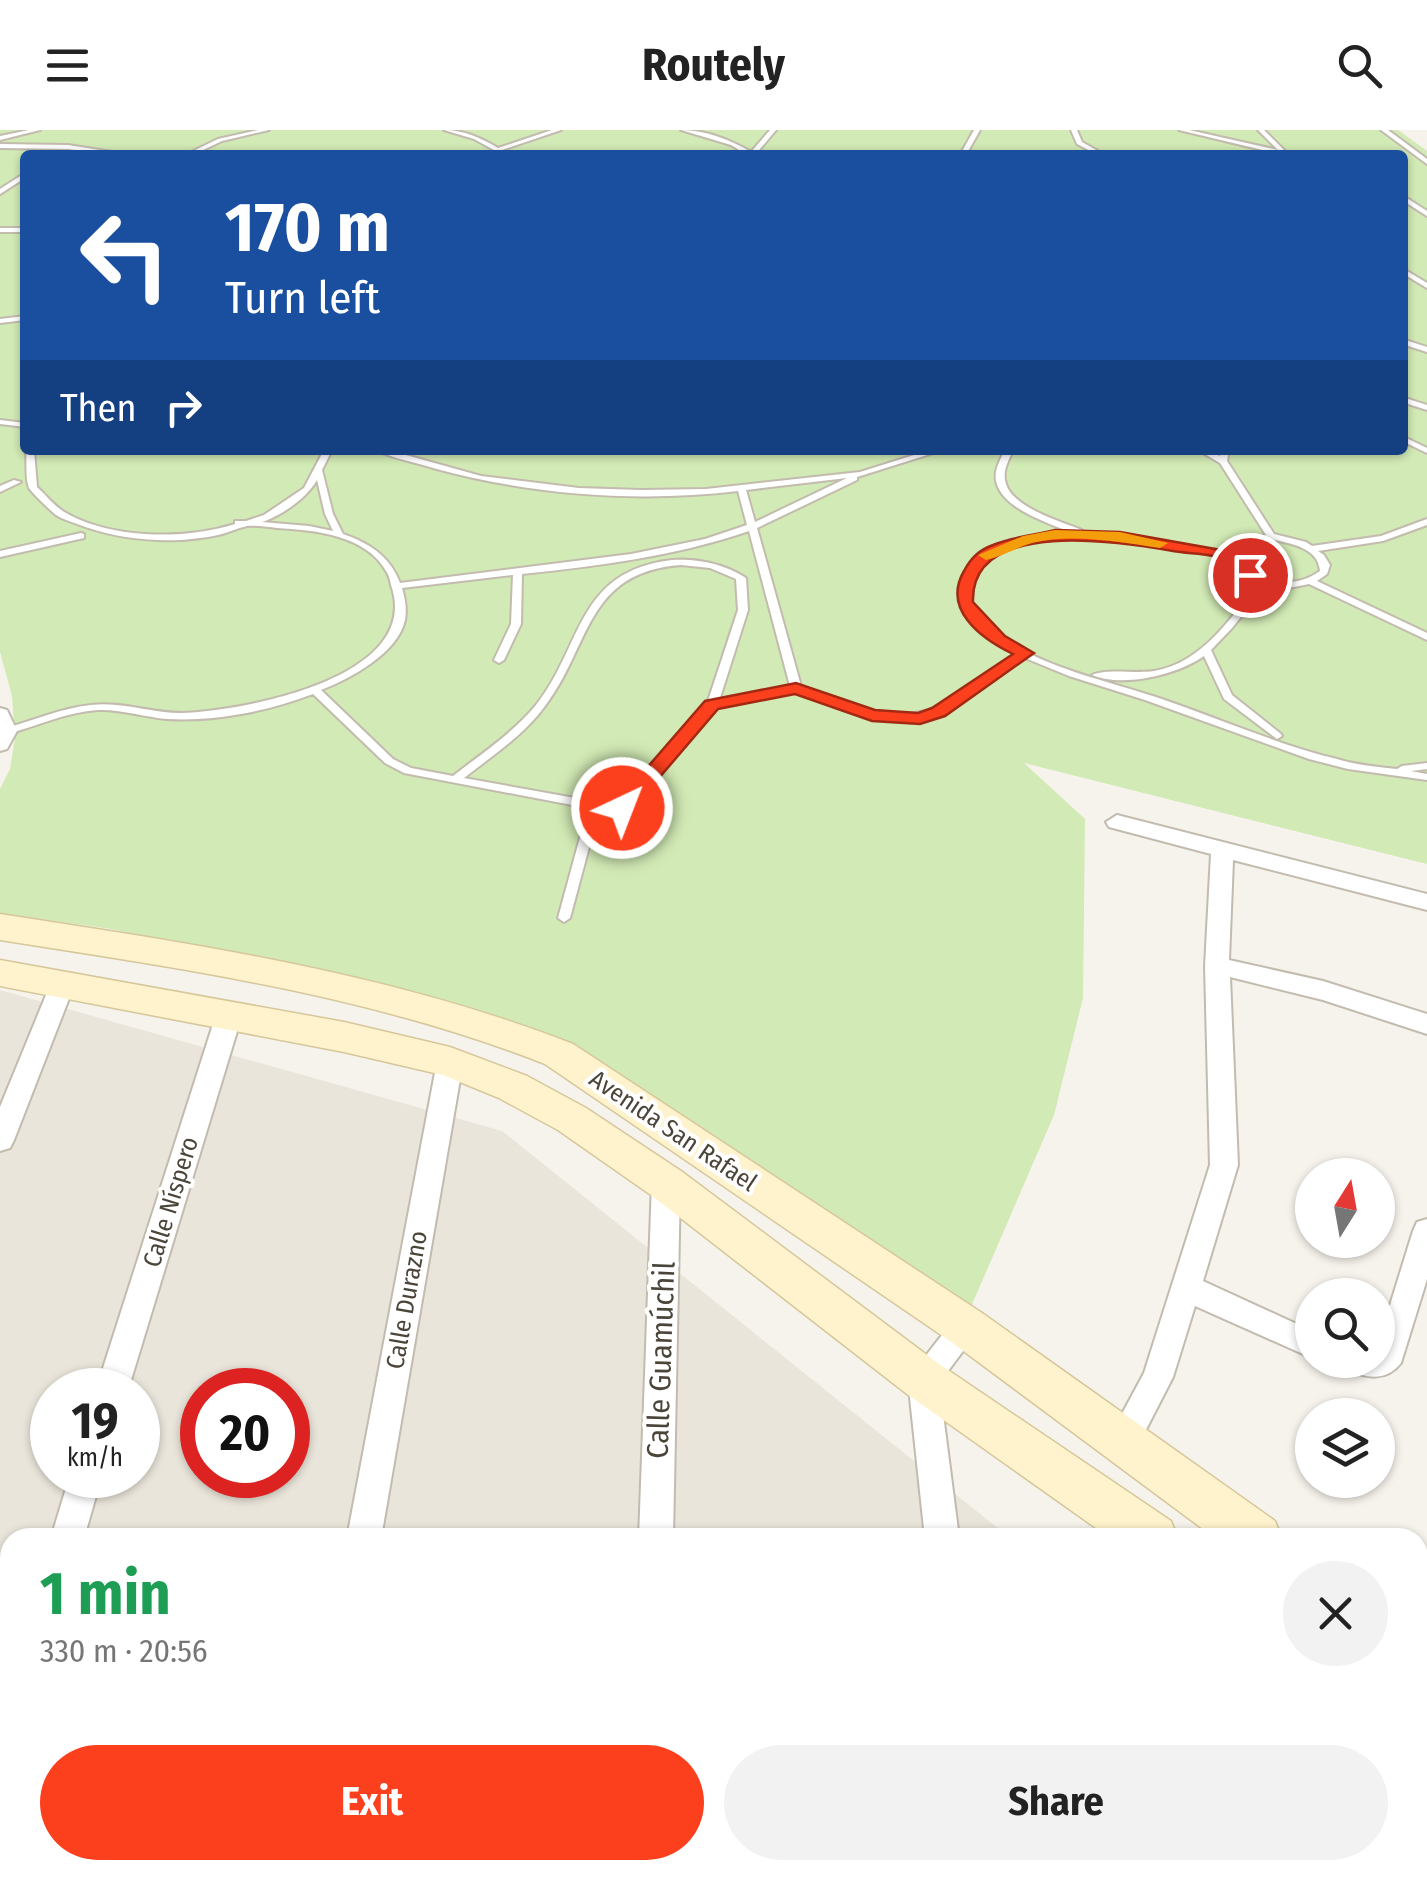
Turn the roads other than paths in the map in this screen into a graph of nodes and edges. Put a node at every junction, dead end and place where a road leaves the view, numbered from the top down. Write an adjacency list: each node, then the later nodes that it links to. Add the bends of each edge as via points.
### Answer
1 (37, 130): 12 (lane)
2 (266, 130): 17 (lane)
3 (447, 130): 18 (lane)
4 (558, 130): 19 (lane)
5 (684, 130): 11 (lane)
6 (772, 130): 21 (lane)
7 (1074, 130): 22 (lane, via 1079,143)
8 (1182, 130): 23 (lane)
9 (1261, 130): 24 (lane)
10 (1384, 130): 25 (lane)
11 (700, 132): 20 (lane)
12 (0, 138)
13 (0, 146): 14 (lane)
14 (68, 147): 15 (lane); 16 (lane)
15 (64, 150)
16 (90, 150)
17 (201, 150)
18 (499, 150)
19 (509, 150)
20 (740, 150)
21 (755, 150)
22 (1092, 150)
23 (1270, 150)
24 (1284, 150)
25 (1427, 162)
26 (1408, 402): 27 (lane)
27 (1414, 404): 28 (lane); 29 (lane)
28 (1408, 408)
29 (1427, 408)
30 (27, 455): 38 (lane)
31 (326, 455): 36 (lane)
32 (397, 455): 39 (lane, via 480,478 579,491)
33 (923, 455): 37 (lane)
34 (1006, 455): 47 (lane, via 997,480 1007,496)
35 (1224, 455): 49 (lane)
36 (319, 472): 44 (lane, via 290,499); 46 (lane, via 328,514)
37 (861, 474): 39 (lane); 45 (lane)
38 (17, 482): 40 (lane); 41 (lane)
39 (741, 487): 45 (lane)
40 (0, 489)
41 (20, 493)
42 (51, 522): 48 (lane)
43 (1426, 522): 50 (lane, via 1383,538)
44 (238, 523): 46 (lane); 48 (lane, via 170,538)
45 (753, 526): 53 (lane, via 627,558); 62 (lane)
46 (340, 533): 56 (lane, via 369,550)
47 (1086, 535): 52 (lane); 59 (lane, via 999,548 968,573 964,602 999,640)
48 (86, 536): 51 (lane)
49 (1272, 536): 50 (lane); 52 (lane, via 1246,539)
50 (1313, 549): 55 (lane, via 1325,565)
51 (0, 554)
52 (1232, 556): 54 (lane, via 1240,569)
53 (518, 570): 56 (lane); 60 (lane, via 516,624)
54 (1265, 581): 55 (lane); 58 (lane)
55 (1310, 582): 57 (lane)
56 (398, 586): 63 (lane, via 402,615 395,633 365,665)
57 (1427, 637)
58 (1207, 652): 61 (lane, via 1187,667 1157,673); 66 (lane, via 1228,698)
59 (1025, 653): 61 (lane); 62 (lane, via 920,719 872,716)
60 (499, 660)
61 (1074, 673): 66 (lane)
62 (796, 688): 64 (lane)
63 (314, 689): 65 (lane, via 238,712 177,716 99,706); 70 (lane, via 389,761)
64 (712, 705): 70 (lane, via 743,610 741,578 724,568 679,562 640,570 601,593 541,706); 71 (lane, via 626,806)
65 (2, 730)
66 (1294, 748): 68 (lane)
67 (1427, 766): 68 (lane)
68 (1390, 772): 69 (lane)
69 (1427, 777)
70 (455, 780): 71 (lane)
71 (594, 806): 75 (lane)
72 (1117, 822): 73 (street)
73 (1222, 850): 74 (street); 77 (street)
74 (1427, 902)
75 (564, 918)
76 (0, 927): 87 (main road, Avenida San Rafael, via 270,973 430,1008 513,1034 559,1054)
77 (1217, 966): 81 (street, via 1288,980); 86 (street, via 1224,1166)
78 (0, 973): 79 (main road, Avenida San Rafael)
79 (63, 983): 80 (main road, Avenida San Rafael); 83 (street)
80 (229, 1015): 82 (main road, Avenida San Rafael); 90 (street, Calle Níspero)
81 (1427, 1024)
82 (450, 1062): 84 (main road, Avenida San Rafael, via 572,1120); 95 (street, Calle Durazno)
83 (0, 1140)
84 (666, 1184): 91 (main road, Avenida San Rafael); 96 (street, Calle Guamúchil)
85 (1427, 1231): 88 (street)
86 (1184, 1287): 89 (street); 92 (street, via 1158,1377)
87 (966, 1328): 91 (street); 92 (main road, Avenida San Rafael)
88 (1395, 1337)
89 (1295, 1338)
90 (119, 1368)
91 (923, 1379): 97 (street); 98 (main road, Avenida San Rafael)
92 (1124, 1440): 99 (main road, Avenida San Rafael)
93 (79, 1498): 94 (street)
94 (70, 1528)
95 (366, 1528)
96 (656, 1528)
97 (941, 1528)
98 (1138, 1528)
99 (1243, 1528)

